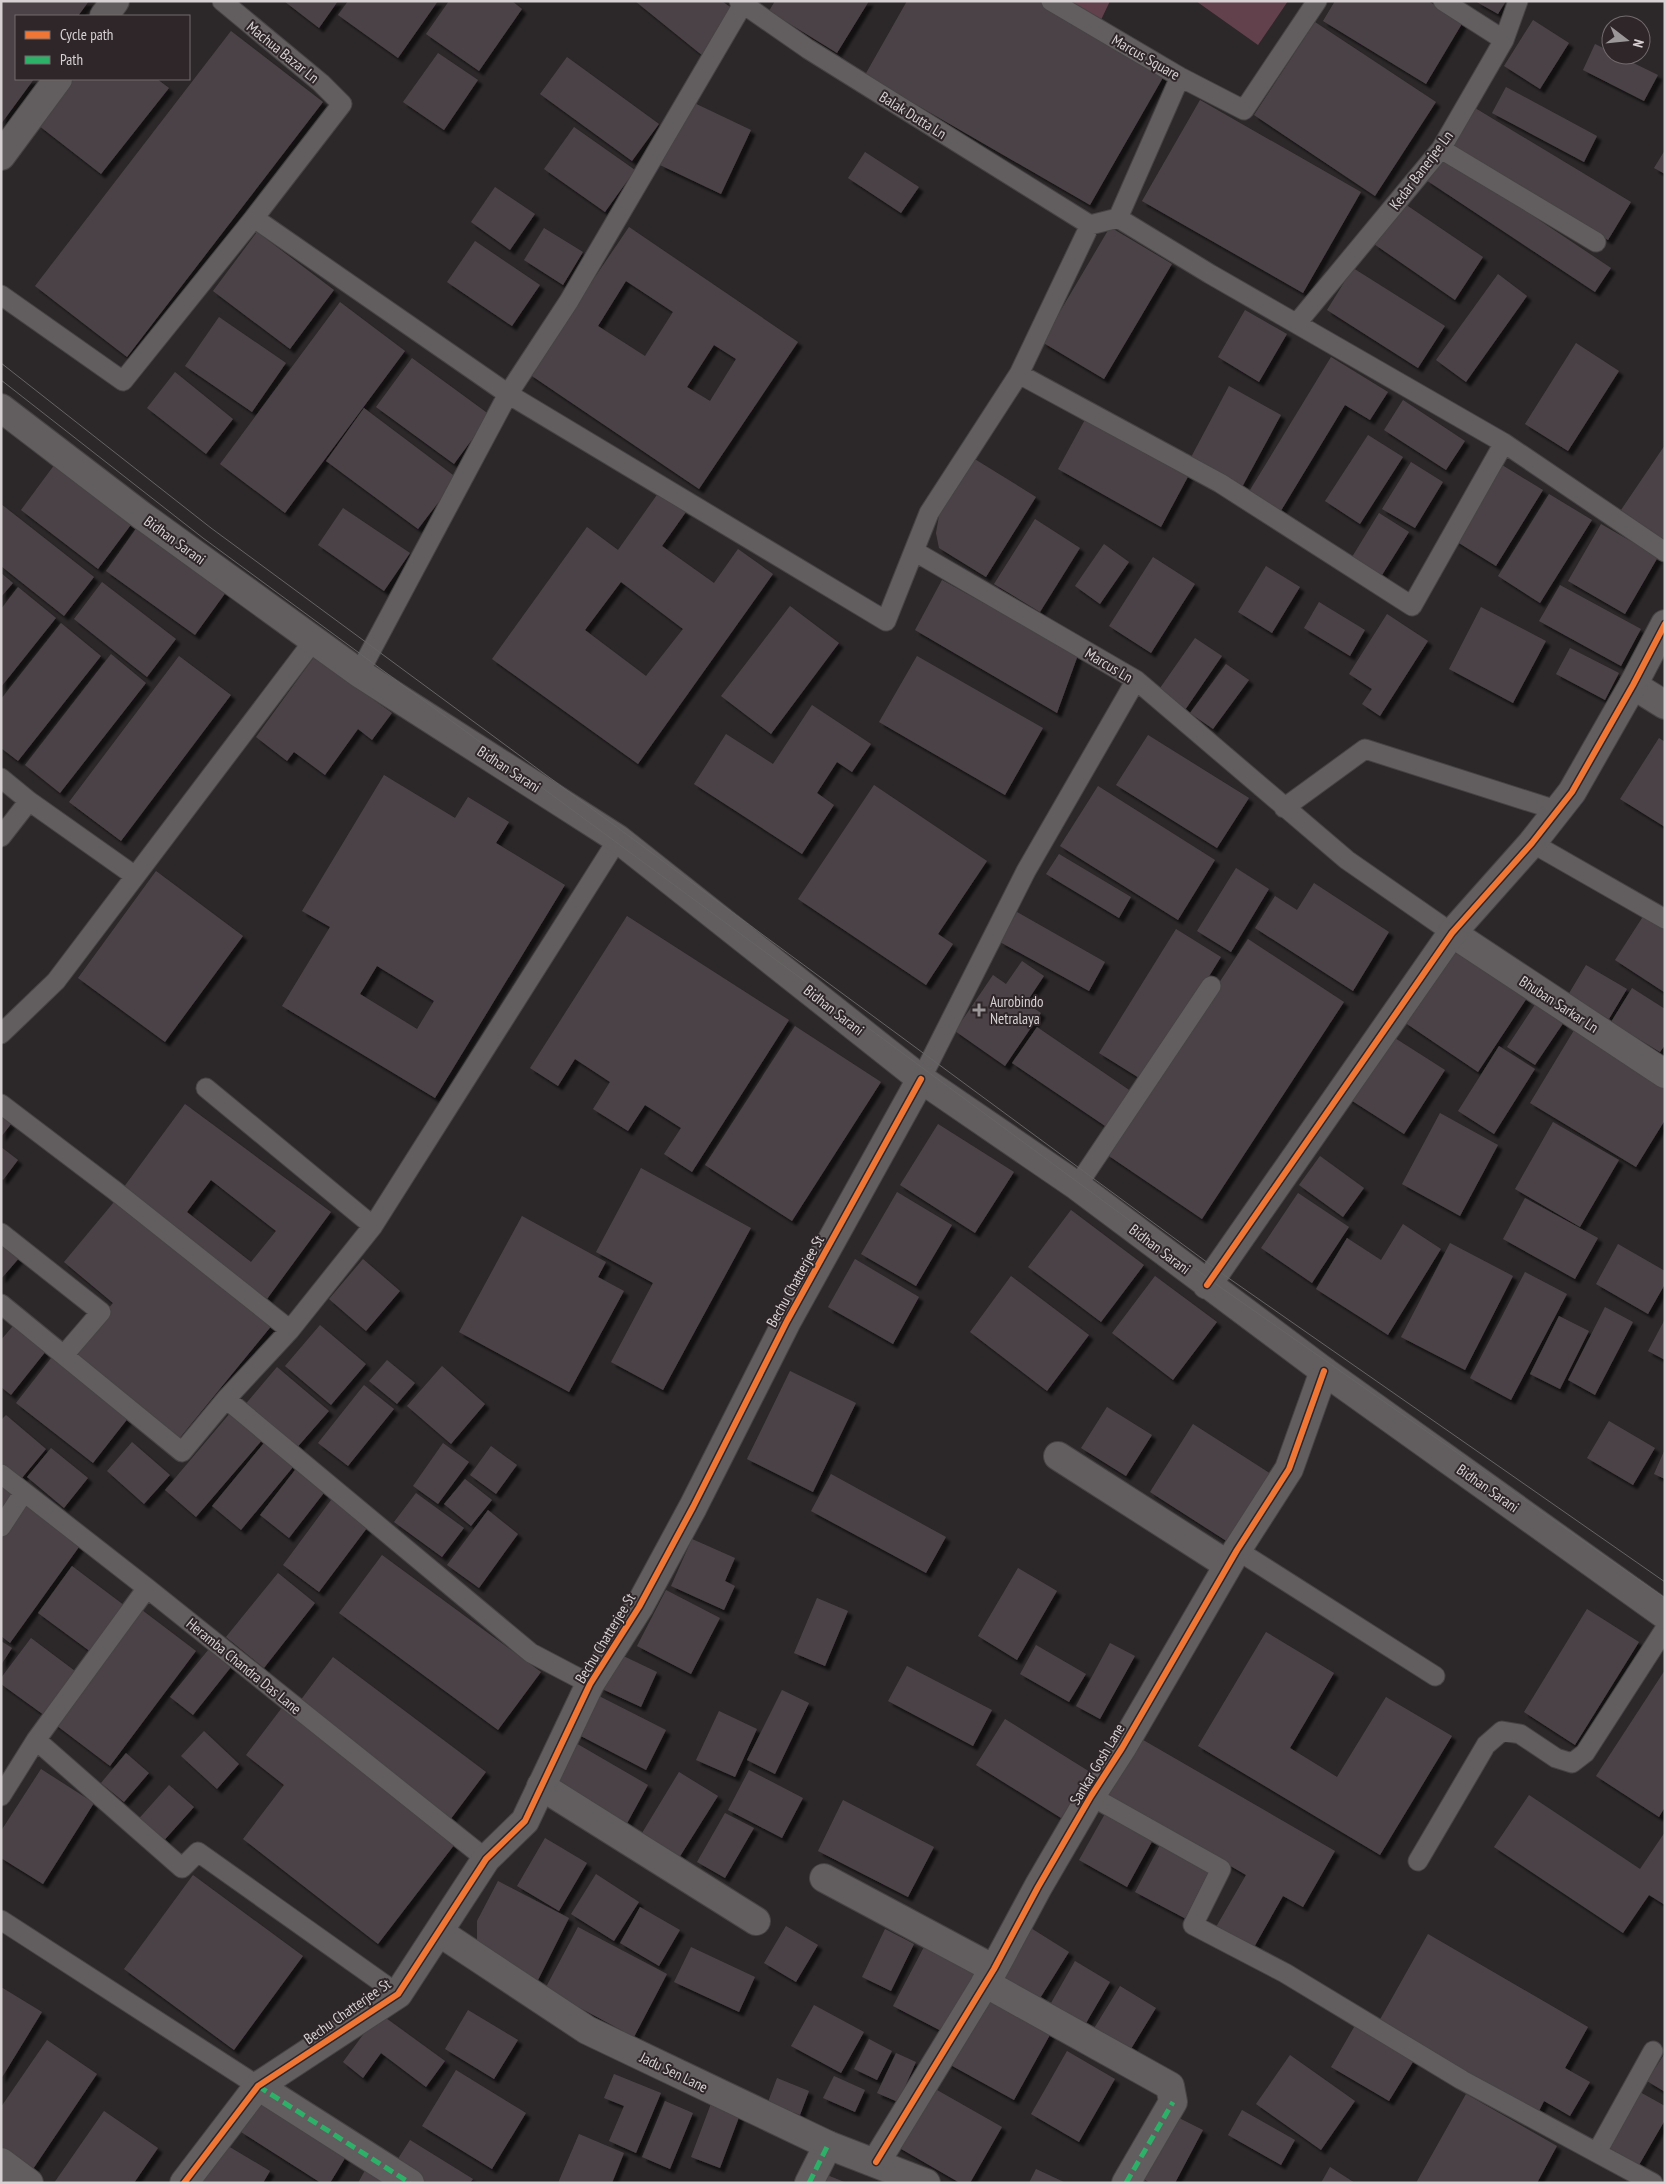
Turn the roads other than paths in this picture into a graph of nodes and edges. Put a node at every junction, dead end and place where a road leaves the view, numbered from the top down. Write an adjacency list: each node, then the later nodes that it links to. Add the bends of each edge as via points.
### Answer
1 (114, 1): 8 (street)
2 (222, 1): 14 (lane, Machua Bazar Ln, via 342,104)
3 (1051, 1): 10 (lane, Marcus Square)
4 (1317, 1): 10 (lane, Marcus Square, via 1244,110)
5 (1443, 1): 9 (lane)
6 (1518, 1): 9 (lane, Kedar Banerjee Ln)
7 (741, 3): 16 (lane, Balak Dutta Ln, via 808,50); 21 (lane, via 569,300)
8 (105, 15)
9 (1504, 40): 12 (lane, Kedar Banerjee Ln)
10 (1180, 77): 15 (lane)
11 (57, 80): 13 (street)
12 (1441, 148): 17 (lane); 19 (lane, Kedar Banerjee Ln)
13 (1, 156)
14 (254, 218): 18 (lane, via 123,381); 21 (lane)
15 (1118, 218): 16 (lane); 19 (lane)
16 (1090, 225): 20 (lane)
17 (1596, 242)
18 (1, 295)
19 (1297, 323): 23 (lane)
20 (1019, 374): 23 (lane, via 1220,483 1412,606); 24 (lane, via 929,513)
21 (508, 394): 24 (lane, via 886,621); 28 (lane)
22 (1, 408): 27 (street, Bidhan Sarani, via 141,515)
23 (1504, 443): 25 (lane)
24 (914, 551): 29 (lane, Marcus Ln)
25 (1665, 552)
26 (1665, 624): 30 (street)
27 (314, 640): 28 (street, Bidhan Sarani); 39 (lane)
28 (359, 673): 37 (street, Bidhan Sarani)
29 (1136, 680): 34 (lane, Marcus Ln); 45 (lane, via 1026,870)
30 (1634, 685): 31 (street); 35 (street, via 1572,792)
31 (1665, 705)
32 (1, 778): 33 (lane)
33 (29, 801): 36 (lane); 39 (lane)
34 (1284, 808): 35 (lane, via 1365,748); 41 (lane, Marcus Ln, via 1347,860)
35 (1556, 810): 38 (street)
36 (1, 837)
37 (618, 838): 45 (street, Bidhan Sarani); 49 (lane)
38 (1532, 843): 40 (lane); 41 (street)
39 (135, 876): 43 (lane, via 56,981)
40 (1665, 919)
41 (1452, 933): 44 (street, Bhuban Sarkar Ln); 51 (street)
42 (1211, 986): 48 (lane)
43 (1, 1034)
44 (1665, 1074)
45 (921, 1079): 48 (street, Bidhan Sarani); 66 (street, Bechu Chatterjee St, via 787,1320 639,1606)
46 (206, 1088): 49 (lane)
47 (1, 1104): 53 (lane)
48 (1078, 1186): 51 (street, Bidhan Sarani)
49 (373, 1226): 53 (lane)
50 (1, 1233): 54 (lane, via 101,1312)
51 (1207, 1285): 55 (street, Bidhan Sarani)
52 (1, 1304): 54 (lane)
53 (290, 1330): 56 (lane)
54 (64, 1354): 56 (lane, via 182,1452)
55 (1324, 1371): 61 (street, Sankar Gosh Lane, via 1289,1469); 63 (street, Bidhan Sarani)
56 (226, 1399): 66 (lane, via 531,1653)
57 (1058, 1456): 61 (street)
58 (1, 1474): 59 (lane, Heramba Chandra Das Lane)
59 (24, 1492): 60 (lane); 62 (lane, Heramba Chandra Das Lane)
60 (1, 1527)
61 (1233, 1557): 65 (lane); 70 (street, Sankar Gosh Lane)
62 (147, 1588): 67 (lane); 71 (lane, Heramba Chandra Das Lane)
63 (1665, 1615)
64 (1665, 1629): 72 (lane, via 1585,1753 1572,1763 1556,1758 1520,1734 1502,1732 1486,1745)
65 (1435, 1676)
66 (590, 1684): 68 (street, Bechu Chatterjee St)
67 (36, 1740): 69 (lane); 78 (lane, via 182,1868 198,1852)
68 (541, 1786): 71 (street, Bechu Chatterjee St, via 525,1821); 75 (street)
69 (1, 1796)
70 (1092, 1796): 77 (street, Sankar Gosh Lane); 82 (lane, via 1221,1869 1193,1925 1285,1973 1462,2080)
71 (486, 1859): 76 (street, Bechu Chatterjee St)
72 (1418, 1861)
73 (824, 1878): 77 (street)
74 (1, 1920): 80 (lane)
75 (756, 1921)
76 (439, 1932): 78 (street, Bechu Chatterjee St); 81 (street, Jadu Sen Lane, via 587,2030)
77 (990, 1976): 84 (street, Sankar Gosh Lane); 90 (street, via 1170,2086 1173,2102)
78 (398, 1994): 80 (street, Bechu Chatterjee St)
79 (1653, 2051): 82 (lane)
80 (258, 2086): 86 (street, Bechu Chatterjee St); 87 (street)
81 (828, 2145): 84 (street, Jadu Sen Lane); 88 (street)
82 (1598, 2152): 91 (lane)
83 (1, 2162): 85 (street)
84 (876, 2162): 89 (street, Jadu Sen Lane)
85 (30, 2183)
86 (184, 2183)
87 (410, 2183)
88 (809, 2183)
89 (926, 2183)
90 (1126, 2183)
91 (1653, 2183)

